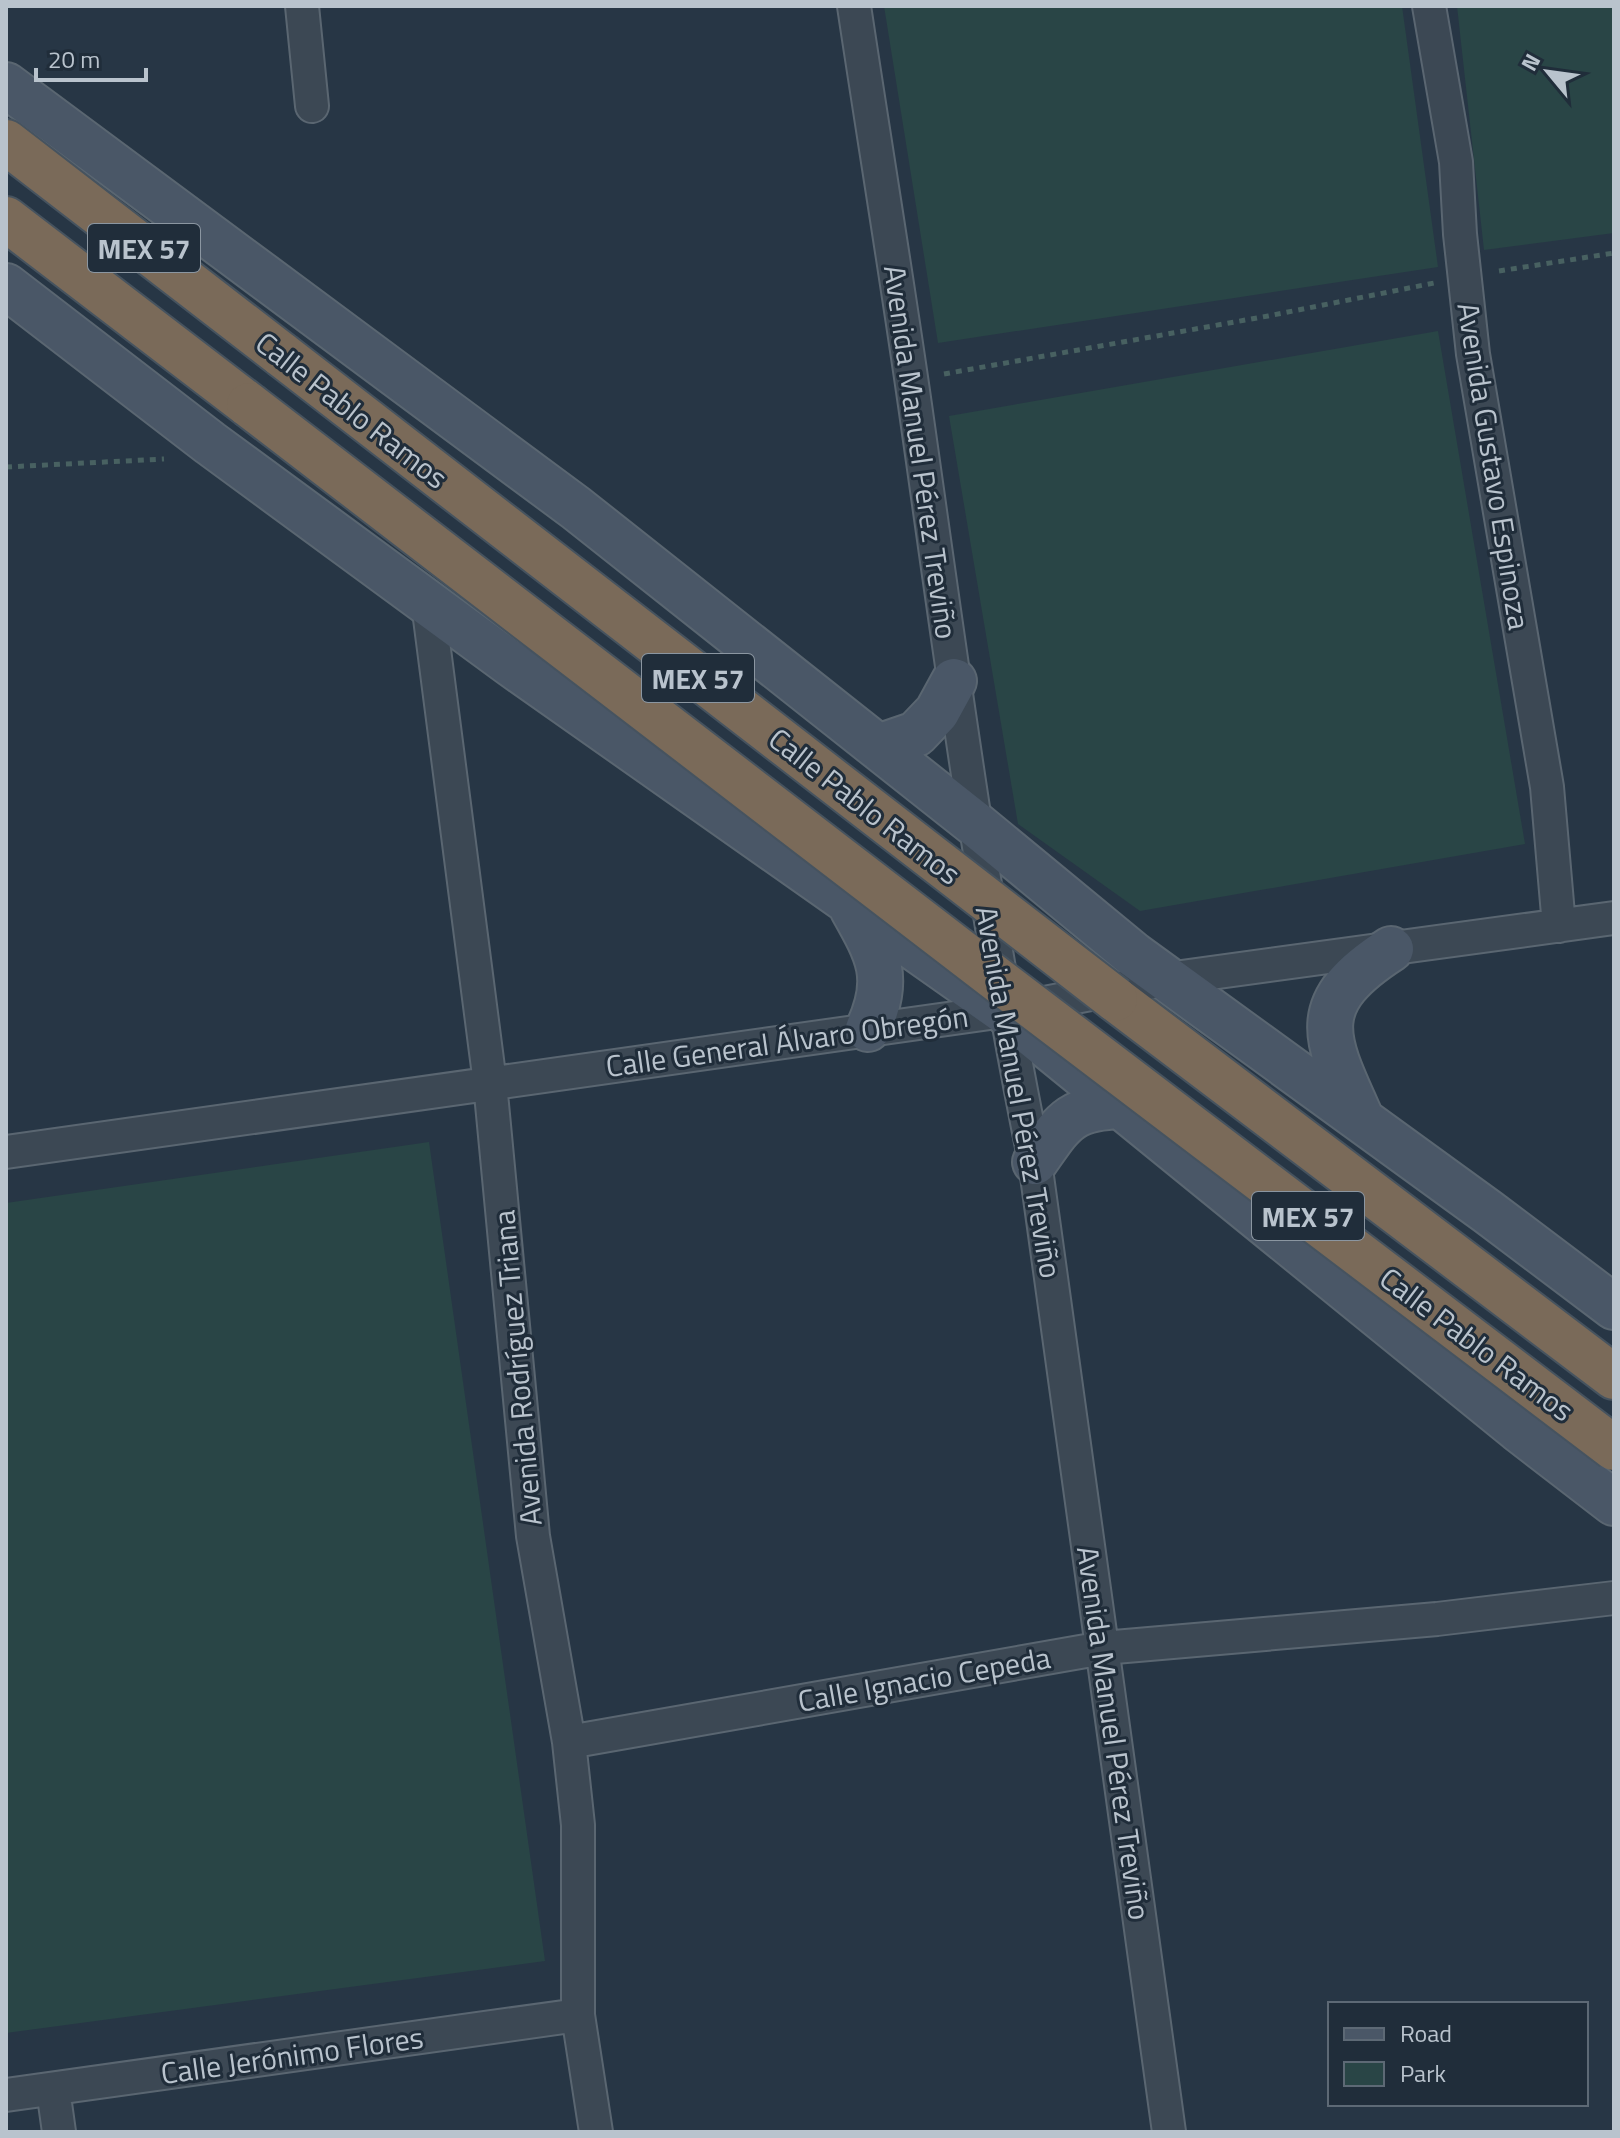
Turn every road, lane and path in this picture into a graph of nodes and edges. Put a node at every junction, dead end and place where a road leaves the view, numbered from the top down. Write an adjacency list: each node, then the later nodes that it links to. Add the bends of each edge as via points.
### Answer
1 (302, 6): 5 (street)
2 (854, 6): 11 (street, Avenida Manuel Pérez Treviño)
3 (1429, 6): 9 (street, Avenida Gustavo Espinoza, via 1456,162)
4 (6, 85): 16 (main road, via 576,508)
5 (312, 106)
6 (6, 142): 31 (highway, Calle Pablo Ramos / MEX 57, bridge, via 1115,999)
7 (6, 219): 32 (highway, Calle Pablo Ramos / MEX 57, bridge)
8 (1614, 253): 9 (path)
9 (1464, 277): 11 (path); 20 (street, Avenida Gustavo Espinoza, via 1547,787)
10 (6, 286): 14 (main road)
11 (912, 380): 15 (street, Avenida Manuel Pérez Treviño)
12 (165, 459): 13 (path)
13 (6, 467)
14 (428, 603): 18 (main road); 25 (street, Avenida Rodríguez Triana)
15 (954, 681): 16 (main road, via 937,712 916,734); 17 (street, Avenida Manuel Pérez Treviño)
16 (878, 747): 17 (main road)
17 (974, 823): 22 (main road); 23 (street, Avenida Manuel Pérez Treviño)
18 (849, 902): 23 (main road); 24 (main road, via 874,947 882,978)
19 (1614, 918): 20 (street, Calle General Álvaro Obregón)
20 (1559, 926): 21 (street, Calle General Álvaro Obregón)
21 (1391, 949): 22 (street, Calle General Álvaro Obregón); 27 (main road, via 1345,985 1330,1013 1330,1042)
22 (1167, 979): 23 (street, Calle General Álvaro Obregón); 27 (main road)
23 (1004, 1011): 24 (street, Calle General Álvaro Obregón); 26 (main road); 29 (street, Avenida Manuel Pérez Treviño)
24 (868, 1029): 25 (street, Calle General Álvaro Obregón)
25 (490, 1083): 28 (street, Calle General Álvaro Obregón); 36 (street, Avenida Rodríguez Triana, via 533,1536)
26 (1121, 1106): 29 (main road, via 1073,1115); 33 (main road)
27 (1362, 1120): 30 (main road)
28 (6, 1152)
29 (1035, 1162): 35 (street, Avenida Manuel Pérez Treviño)
30 (1614, 1307)
31 (1614, 1377)
32 (1614, 1448)
33 (1614, 1503)
34 (1614, 1598): 35 (street, Calle Ignacio Cepeda)
35 (1103, 1648): 36 (street, Calle Ignacio Cepeda); 42 (street, Avenida Manuel Pérez Treviño)
36 (569, 1742): 37 (street, Avenida Rodríguez Triana, via 578,1825)
37 (578, 2015): 38 (street, Calle Jerónimo Flores); 41 (street, Avenida Rodríguez Triana)
38 (53, 2089): 39 (street, Calle Jerónimo Flores); 40 (street)
39 (6, 2095)
40 (59, 2132)
41 (596, 2132)
42 (1169, 2132)

